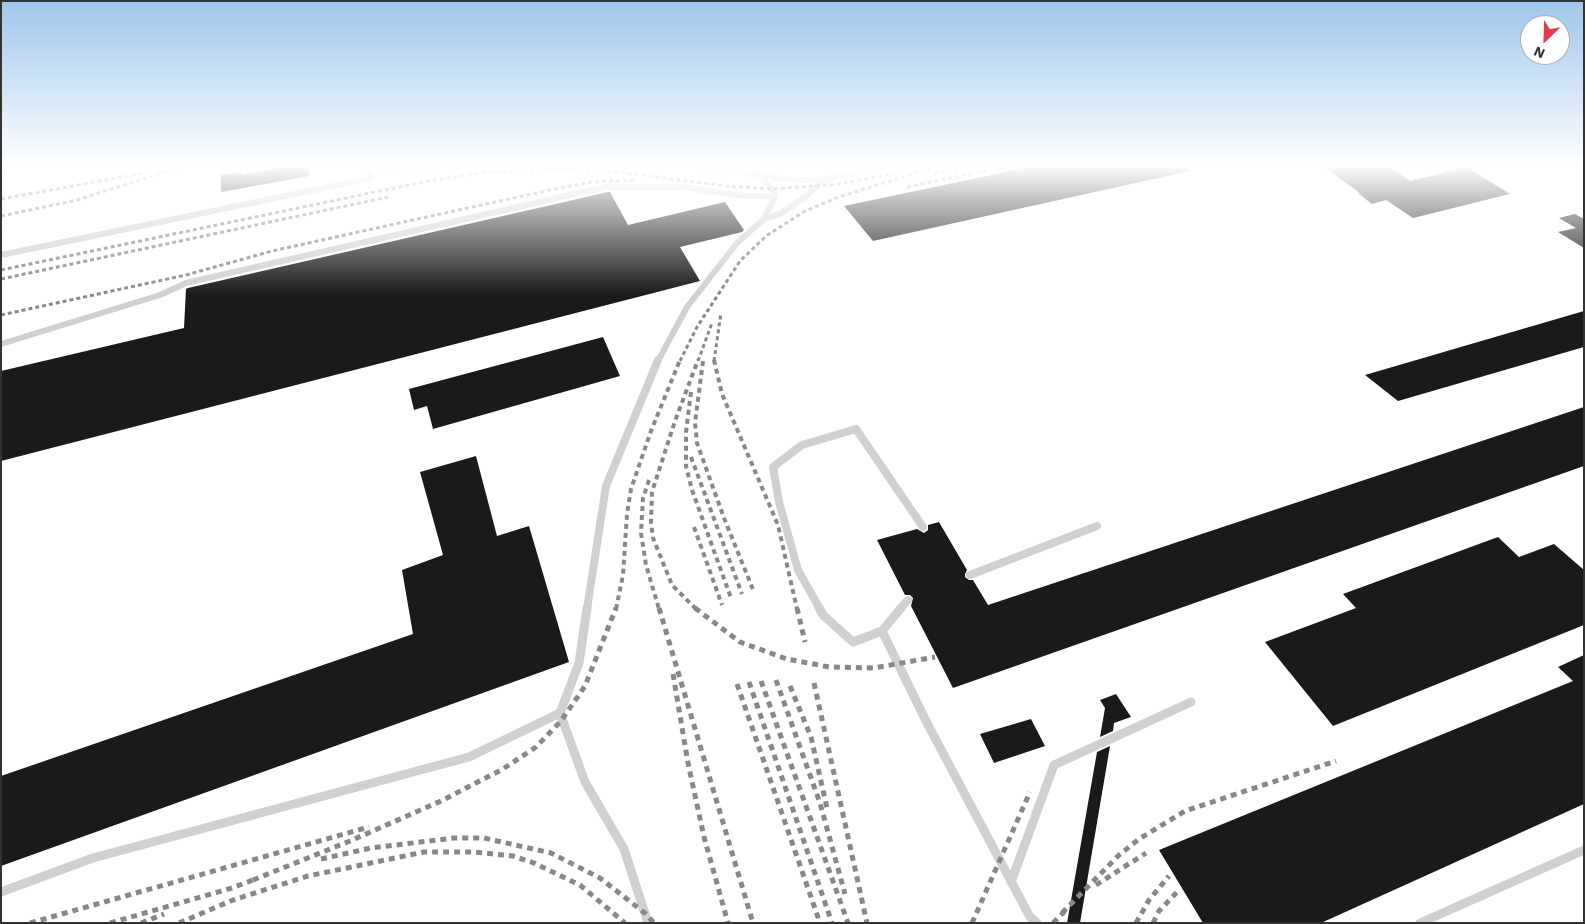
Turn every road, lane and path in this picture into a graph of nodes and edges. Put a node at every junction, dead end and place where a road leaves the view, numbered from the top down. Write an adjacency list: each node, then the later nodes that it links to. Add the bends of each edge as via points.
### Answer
1 (227, 208): 6 (lane)
2 (513, 208): 7 (lane, via 186,283 160,295)
3 (769, 208): 5 (lane)
4 (789, 208): 5 (lane)
5 (764, 219): 14 (lane, via 737,243 687,307 653,370 606,486 579,663)
6 (1, 255)
7 (1, 344)
8 (1097, 526): 10 (lane)
9 (923, 527): 12 (lane, via 856,429 802,445 773,467 798,570 824,616 853,642)
10 (970, 575)
11 (908, 600): 12 (lane)
12 (882, 631): 16 (lane)
13 (1191, 702): 16 (lane, via 1054,765)
14 (560, 713): 17 (lane, via 469,757 94,858); 18 (lane, via 585,782 624,849)
15 (1584, 850): 20 (lane)
16 (1011, 882): 19 (lane, via 1030,917)
17 (1, 892)
18 (648, 923)
19 (1037, 923)
20 (1420, 923)

